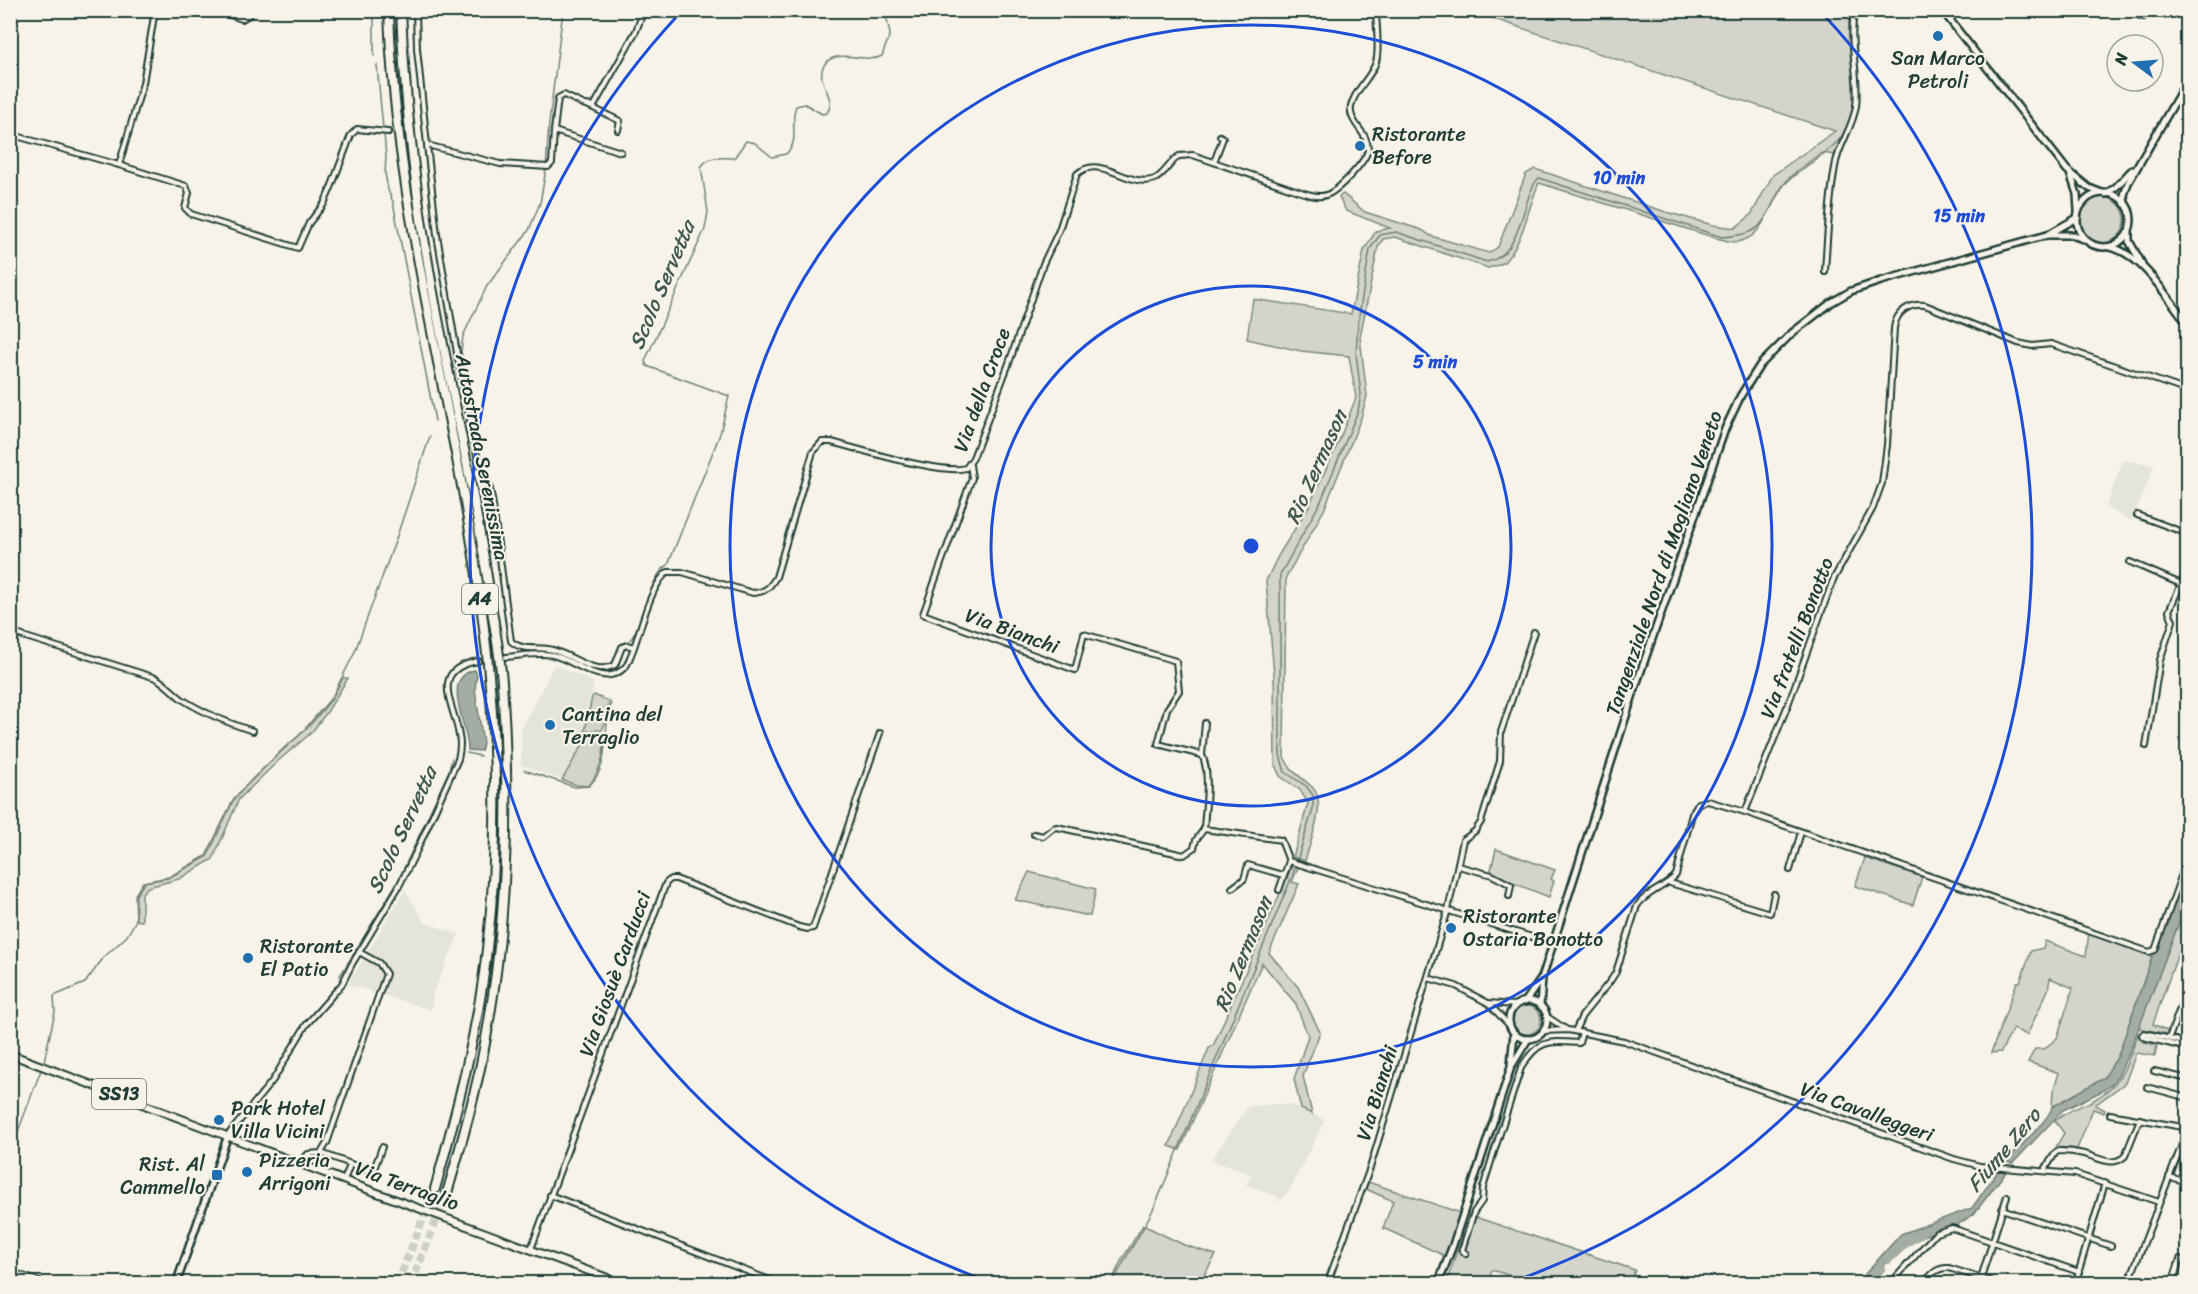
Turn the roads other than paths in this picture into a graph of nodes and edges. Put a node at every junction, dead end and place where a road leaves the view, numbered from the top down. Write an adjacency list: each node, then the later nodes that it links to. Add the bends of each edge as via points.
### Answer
1 (155, 10): 25 (street, via 143,82)
2 (215, 10): 3 (street, via 242,19)
3 (251, 10)
4 (389, 10): 109 (highway, Autostrada Serenissima / A4, via 405,182 471,539 483,618 495,751 496,819 487,951 470,1053)
5 (401, 10): 110 (highway, Autostrada Serenissima / A4, via 416,185 484,556 502,680 504,727 507,820 499,954 482,1059)
6 (416, 10): 21 (street)
7 (644, 10): 14 (street, via 597,101)
8 (1376, 10): 23 (street, Via della Croce, via 1376,61 1354,98 1351,111 1369,150 1339,187 1329,195 1316,196)
9 (1855, 10): 34 (street, via 1852,28 1856,108 1835,166)
10 (1942, 10): 26 (main road)
11 (2124, 10): 12 (street)
12 (2143, 17)
13 (2187, 79): 24 (main road)
14 (589, 106): 15 (street, via 620,121); 16 (street, via 561,96 556,105)
15 (618, 130)
16 (554, 131): 21 (street, via 552,163 545,167 500,164); 22 (street)
17 (385, 132): 25 (street, via 357,129 351,135 324,204 309,223 298,248 191,214 185,208 189,193 186,186)
18 (12, 135): 20 (street); 25 (street)
19 (1220, 136): 23 (street)
20 (10, 142)
21 (427, 145): 46 (street, via 436,235 478,461 492,499 511,641 521,647 557,651 603,669 617,663 622,647)
22 (621, 152)
23 (1214, 162): 38 (street, Via della Croce, via 1193,155 1179,156 1158,177 1147,181 1098,167 1077,174)
24 (2139, 162): 27 (main road); 28 (main road, via 2125,190)
25 (119, 165)
26 (2067, 170): 27 (main road, via 2089,188); 29 (main road, via 2076,194)
27 (2104, 194): 28 (main road); 29 (main road, via 2086,200)
28 (2126, 206): 30 (main road)
29 (2077, 217): 31 (main road, Tangenziale Nord di Mogliano Veneto); 32 (main road)
30 (2129, 227): 33 (main road, via 2121,240); 35 (main road, via 2129,241)
31 (2047, 235): 32 (main road, Tangenziale Nord di Mogliano Veneto, via 2072,235); 72 (main road, Tangenziale Nord di Mogliano Veneto, via 1851,291 1807,320 1760,365 1725,429 1635,688)
32 (2086, 240): 33 (main road)
33 (2108, 247): 35 (main road, via 2127,254)
34 (1825, 272)
35 (2148, 273): 36 (main road)
36 (2187, 324)
37 (2187, 391): 54 (street, Via fratelli Bonotto, via 2051,344 2024,345 1925,305 1911,306 1901,313 1894,323 1882,483 1873,508 1833,580)
38 (970, 465): 46 (street, Via della Croce, via 955,470 822,442 813,452 776,576 769,587 753,592 682,572 668,572 651,600); 53 (street, Via Bianchi, via 972,478 923,614 1075,670 1084,634 1176,661 1179,691 1163,719 1158,744)
39 (2137, 515): 40 (street)
40 (2187, 534)
41 (2130, 562): 43 (street)
42 (2187, 568): 43 (street)
43 (2181, 584): 52 (street, via 2169,611 2174,621 2160,660)
44 (10, 632): 50 (street, via 156,678 223,722)
45 (1533, 632): 60 (street, Via Bianchi, via 1501,732 1500,761 1481,822 1463,840)
46 (634, 647): 47 (street, Via della Croce, via 626,666 616,673 601,675 553,655)
47 (506, 657)
48 (478, 661): 70 (street, via 460,666 448,684 447,696 459,734 458,759 398,888)
49 (1205, 723): 53 (street)
50 (253, 731)
51 (880, 733): 111 (street, Via Giosuè Carducci, via 813,928 799,927 676,879 666,883)
52 (2146, 746)
53 (1202, 755): 55 (street, via 1207,789)
54 (1745, 812): 56 (street); 63 (street, via 1708,801 1698,803 1676,875)
55 (1204, 829): 57 (street, via 1194,848 1184,855 1057,827 1043,836); 59 (street, via 1281,840)
56 (1801, 832): 58 (street, via 2149,952 2155,950); 61 (street)
57 (1034, 834)
58 (2187, 857)
59 (1291, 861): 62 (street); 68 (street)
60 (1458, 866): 67 (street, via 1510,885); 68 (street, Via Bianchi)
61 (1790, 870)
62 (1283, 875): 64 (street, via 1248,865 1244,879); 65 (street)
63 (1670, 883): 66 (street, via 1770,913); 82 (street, via 1637,906 1616,972)
64 (1232, 888)
65 (1278, 890)
66 (1774, 894)
67 (1509, 896)
68 (1448, 910): 69 (street); 71 (street, Via Bianchi)
69 (1535, 938)
70 (359, 952): 98 (street, via 342,984 306,1025 273,1080); 101 (street, via 379,963 386,974 335,1124)
71 (1428, 978): 75 (street, via 1464,989); 126 (street, Via Bianchi, via 1370,1168)
72 (1542, 978): 74 (main road); 77 (main road)
73 (2187, 987): 85 (street)
74 (1525, 1002): 76 (main road); 77 (main road)
75 (1488, 1003): 76 (street); 79 (street)
76 (1516, 1005): 79 (main road)
77 (1540, 1006): 78 (main road)
78 (1546, 1016): 80 (street); 81 (main road)
79 (1509, 1025): 84 (main road)
80 (1568, 1030): 81 (street); 82 (street, Via Cavalleggeri)
81 (1543, 1031): 86 (main road)
82 (1575, 1031): 83 (street, Via Cavalleggeri)
83 (1582, 1032): 104 (street, Via Cavalleggeri, via 1624,1041 1954,1159 1980,1166); 119 (street, via 1579,1043 1558,1041 1538,1046 1521,1068 1482,1202 1474,1212 1462,1250)
84 (1514, 1033): 86 (main road); 90 (main road)
85 (2169, 1038): 87 (street); 88 (street, via 2142,1035)
86 (1528, 1039): 90 (main road)
87 (2187, 1043)
88 (2187, 1048)
89 (10, 1054): 98 (main road, Via Terraglio / SS13)
90 (1511, 1067): 127 (main road)
91 (2154, 1071): 92 (street)
92 (2187, 1079)
93 (2147, 1088): 94 (street)
94 (2187, 1098)
95 (2110, 1114): 96 (street)
96 (2140, 1119): 97 (street); 104 (street, via 2121,1160 2110,1162 2059,1150)
97 (2187, 1129): 99 (street)
98 (228, 1135): 102 (main road, Via Terraglio / SS13); 123 (main road)
99 (2185, 1140): 105 (street)
100 (382, 1147): 103 (street, via 374,1169)
101 (321, 1153): 102 (street, via 306,1155); 103 (street)
102 (300, 1163): 106 (main road, Via Terraglio / SS13)
103 (350, 1165): 106 (street)
104 (2044, 1171): 108 (street, Via Cavalleggeri, via 2075,1174)
105 (2169, 1177): 107 (street); 113 (street)
106 (344, 1180): 118 (main road, Via Terraglio / SS13)
107 (2187, 1182)
108 (2105, 1183): 113 (street, Via Cavalleggeri); 115 (street)
109 (435, 1189)
110 (447, 1193)
111 (550, 1195): 118 (street, Via Giosuè Carducci); 125 (street)
112 (2007, 1196): 114 (street)
113 (2159, 1202): 133 (street)
114 (2002, 1209): 115 (street); 116 (street)
115 (2089, 1239): 117 (street); 121 (street)
116 (1992, 1242): 121 (street); 122 (street); 128 (street, via 1952,1228 1936,1233)
117 (2111, 1246)
118 (531, 1249): 124 (main road, Via Terraglio / SS13)
119 (1466, 1254)
120 (2180, 1259): 134 (street)
121 (2079, 1272): 132 (street)
122 (1981, 1277): 129 (street, via 1941,1268); 130 (street); 131 (street)
123 (176, 1284)
124 (624, 1284)
125 (780, 1284)
126 (1328, 1284)
127 (1437, 1284)
128 (1890, 1284)
129 (1923, 1284)
130 (1979, 1284)
131 (1999, 1284)
132 (2075, 1284)
133 (2128, 1284)
134 (2172, 1284)

